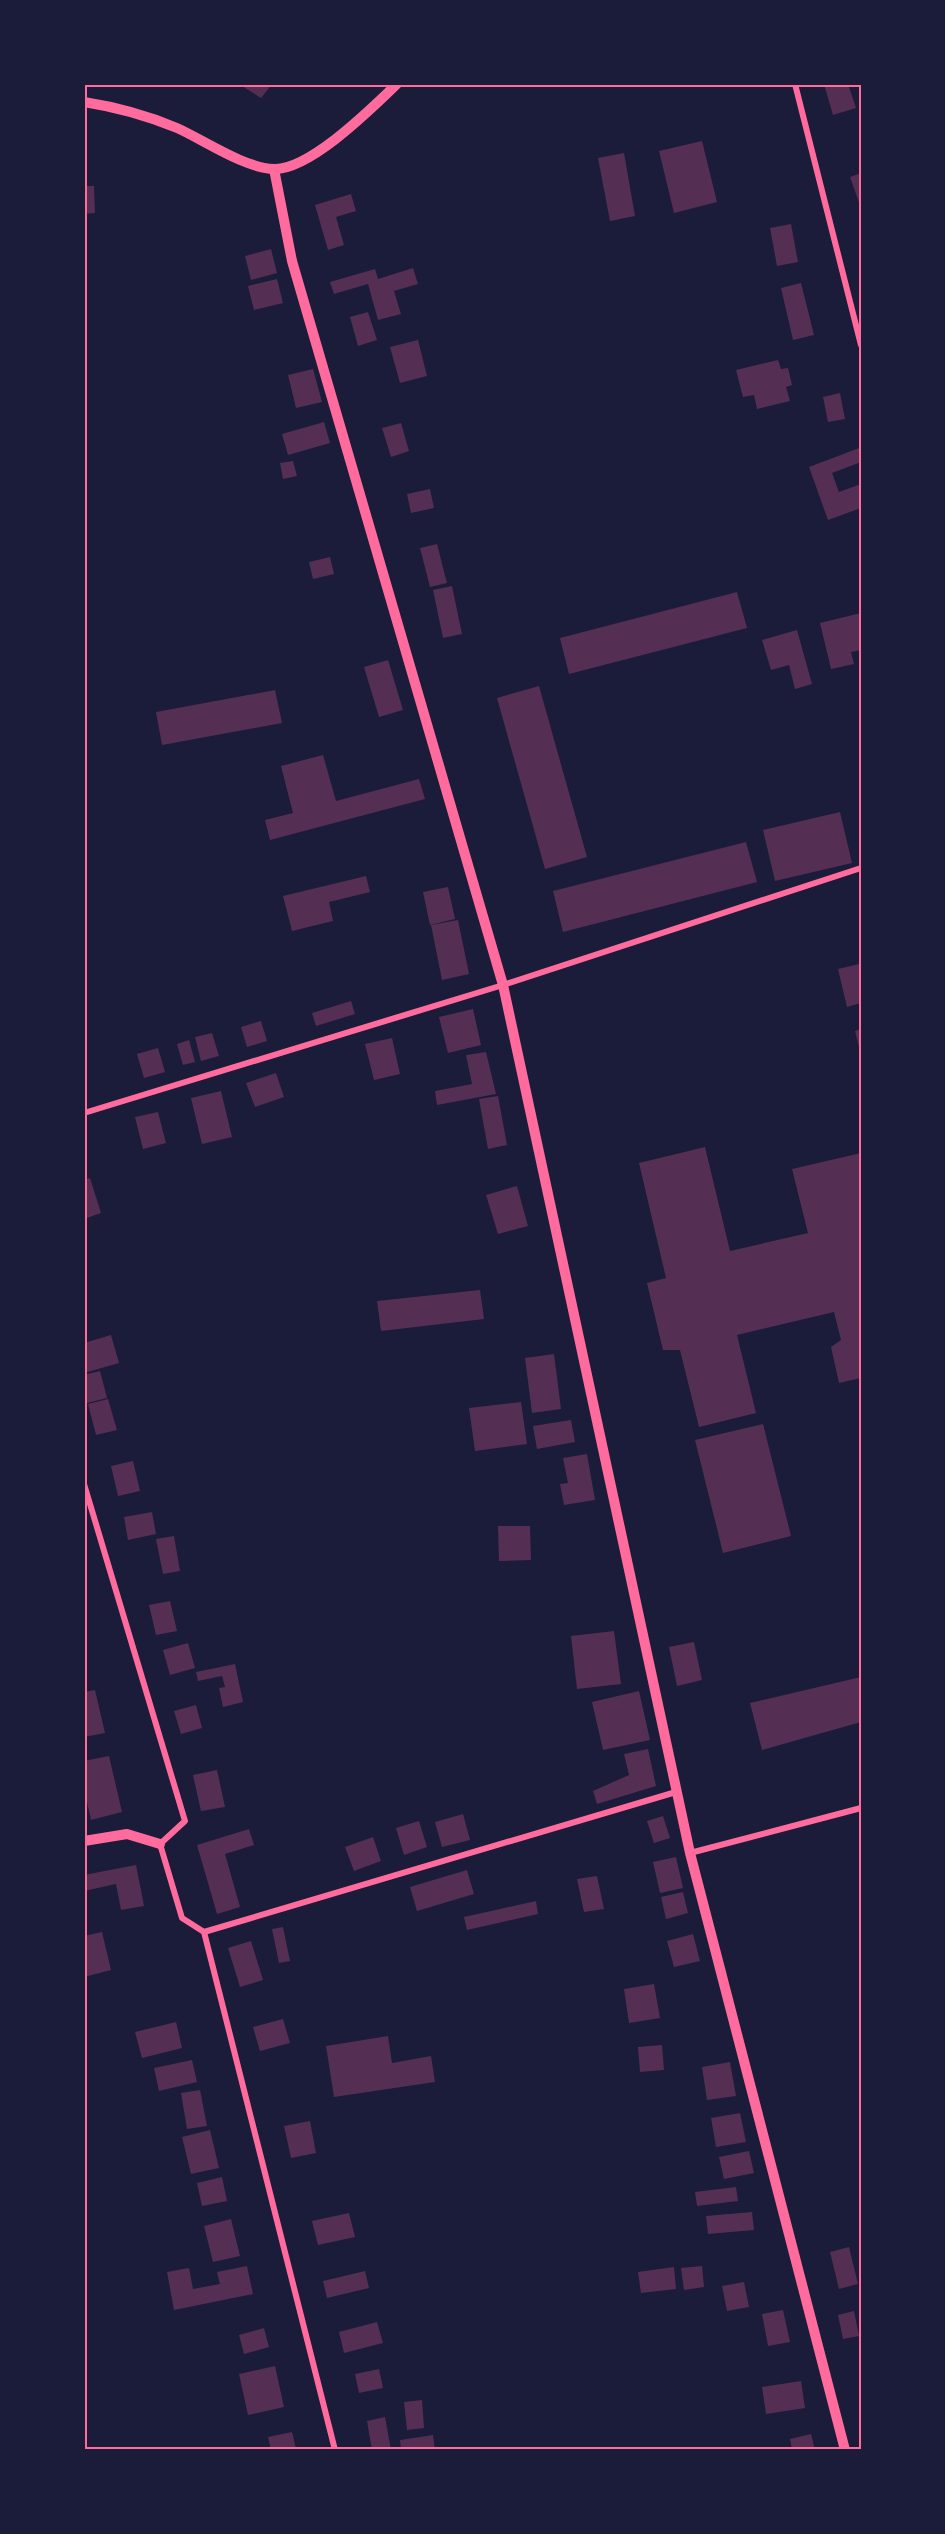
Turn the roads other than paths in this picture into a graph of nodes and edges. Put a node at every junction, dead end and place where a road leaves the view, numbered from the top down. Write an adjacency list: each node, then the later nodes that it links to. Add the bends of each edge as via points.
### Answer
1 (397, 84): 4 (street, via 328,145)
2 (795, 84): 5 (street)
3 (84, 102): 4 (street, via 151,118 250,163)
4 (274, 169): 7 (street, via 292,261)
5 (861, 345)
6 (861, 868): 7 (street)
7 (503, 985): 8 (street); 10 (street)
8 (84, 1113)
9 (84, 1484): 13 (street, via 185,1821)
10 (676, 1792): 14 (street); 15 (street)
11 (861, 1808): 14 (street)
12 (84, 1841): 13 (street, via 127,1834)
13 (160, 1845): 15 (street, via 182,1918)
14 (690, 1853): 17 (street)
15 (204, 1932): 16 (street)
16 (335, 2450)
17 (845, 2450)

